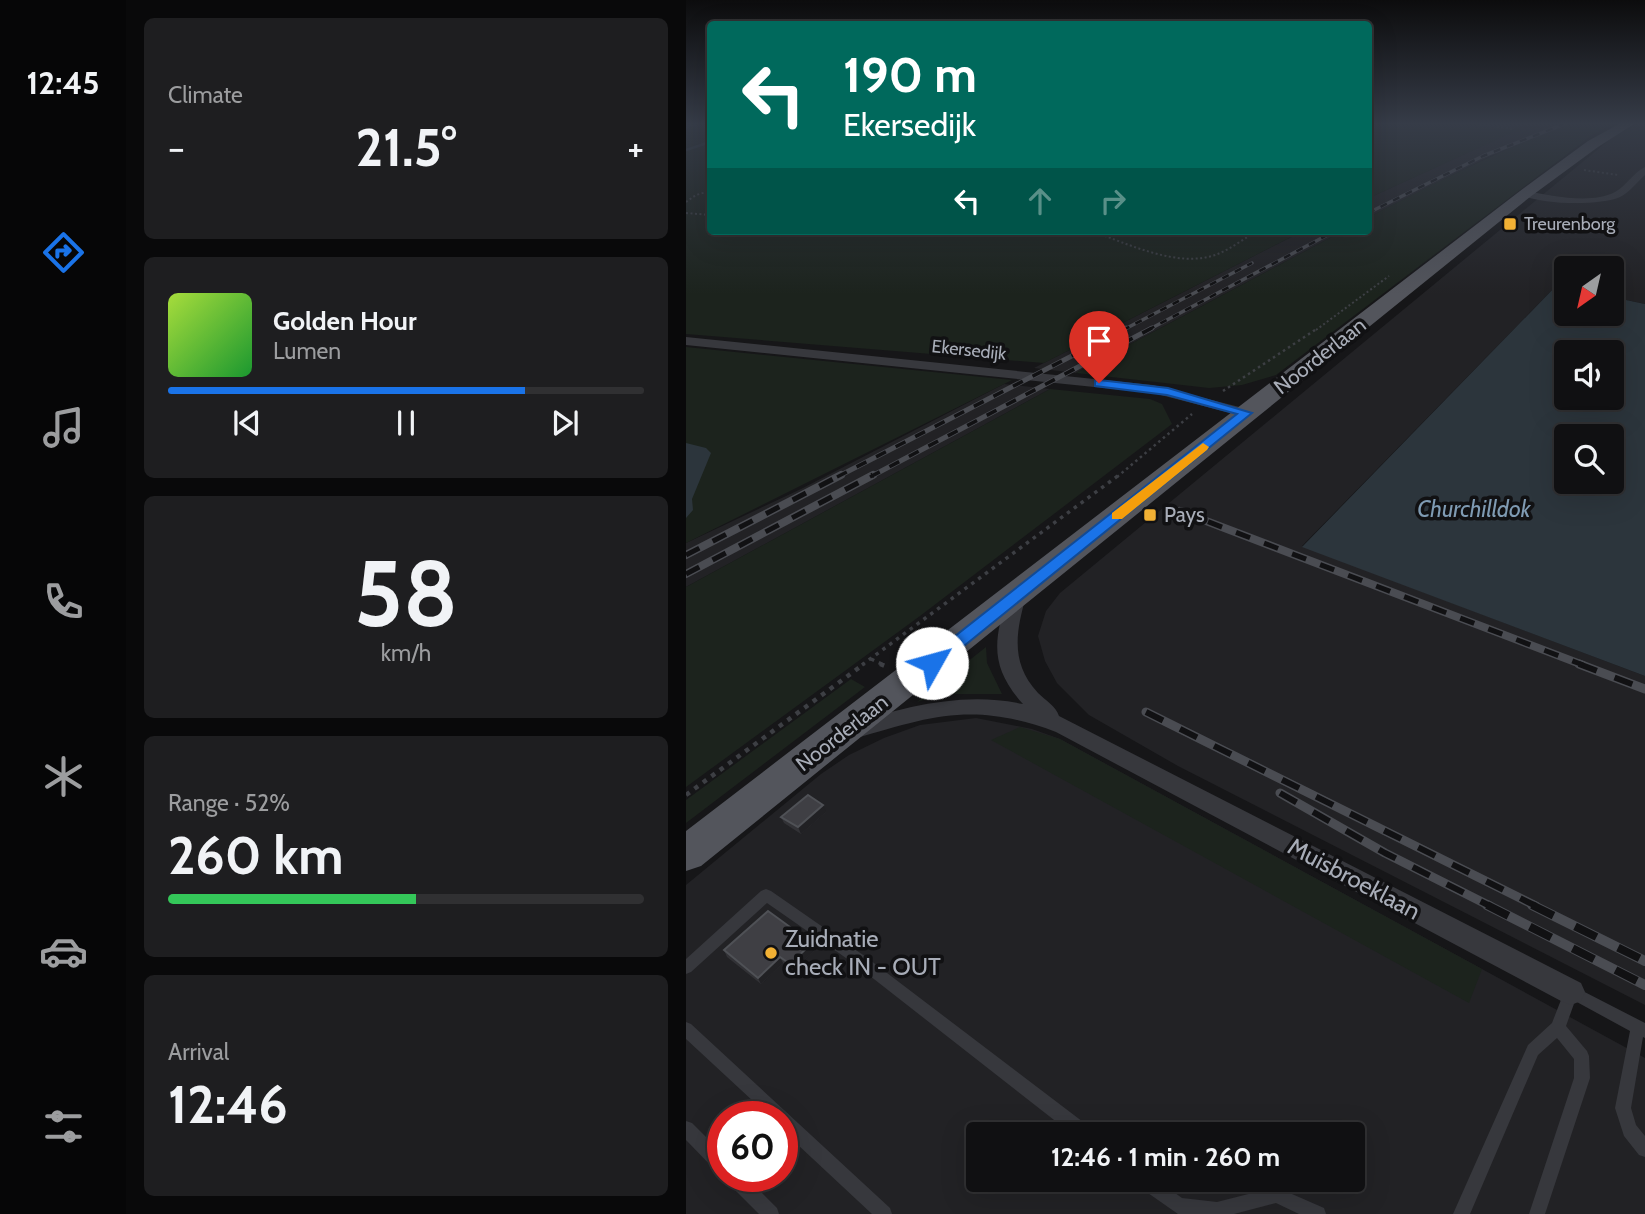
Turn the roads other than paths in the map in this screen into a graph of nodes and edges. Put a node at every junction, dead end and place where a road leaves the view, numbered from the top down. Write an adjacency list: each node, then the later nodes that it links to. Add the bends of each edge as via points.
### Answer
1 (1543, 181): 3 (main road, Noorderlaan)
2 (1633, 181): 3 (street, via 1621,193 1605,198)
3 (1525, 194): 5 (main road, Noorderlaan)
4 (686, 341): 5 (street, Ekersedijk, via 1153,389)
5 (1246, 413): 6 (main road, Noorderlaan)
6 (1017, 596): 7 (street, Muisbroeklaan, via 1005,631 1005,656 1013,678 1031,701); 8 (main road, Noorderlaan)
7 (1063, 726): 8 (street, Muisbroeklaan, via 1021,711 985,706 900,716); 11 (street, Muisbroeklaan)
8 (840, 736): 9 (main road, Noorderlaan)
9 (686, 854)
10 (686, 968): 16 (lane, via 766,895 861,961)
11 (1572, 992): 12 (lane); 14 (lane, Muisbroeklaan)
12 (1558, 1028): 26 (lane, via 1532,1050); 27 (lane, via 1582,1056 1582,1079)
13 (686, 1029): 15 (lane)
14 (1641, 1029): 19 (lane, via 1623,1108 1630,1130)
15 (763, 1101)
16 (1069, 1122)
17 (686, 1129): 20 (lane)
18 (798, 1134): 24 (lane)
19 (1645, 1149)
20 (707, 1150)
21 (749, 1192): 23 (lane)
22 (1160, 1192): 25 (lane, via 1179,1206 1217,1210 1276,1195)
23 (771, 1214)
24 (884, 1214)
25 (1318, 1214)
26 (1461, 1214)
27 (1537, 1214)

